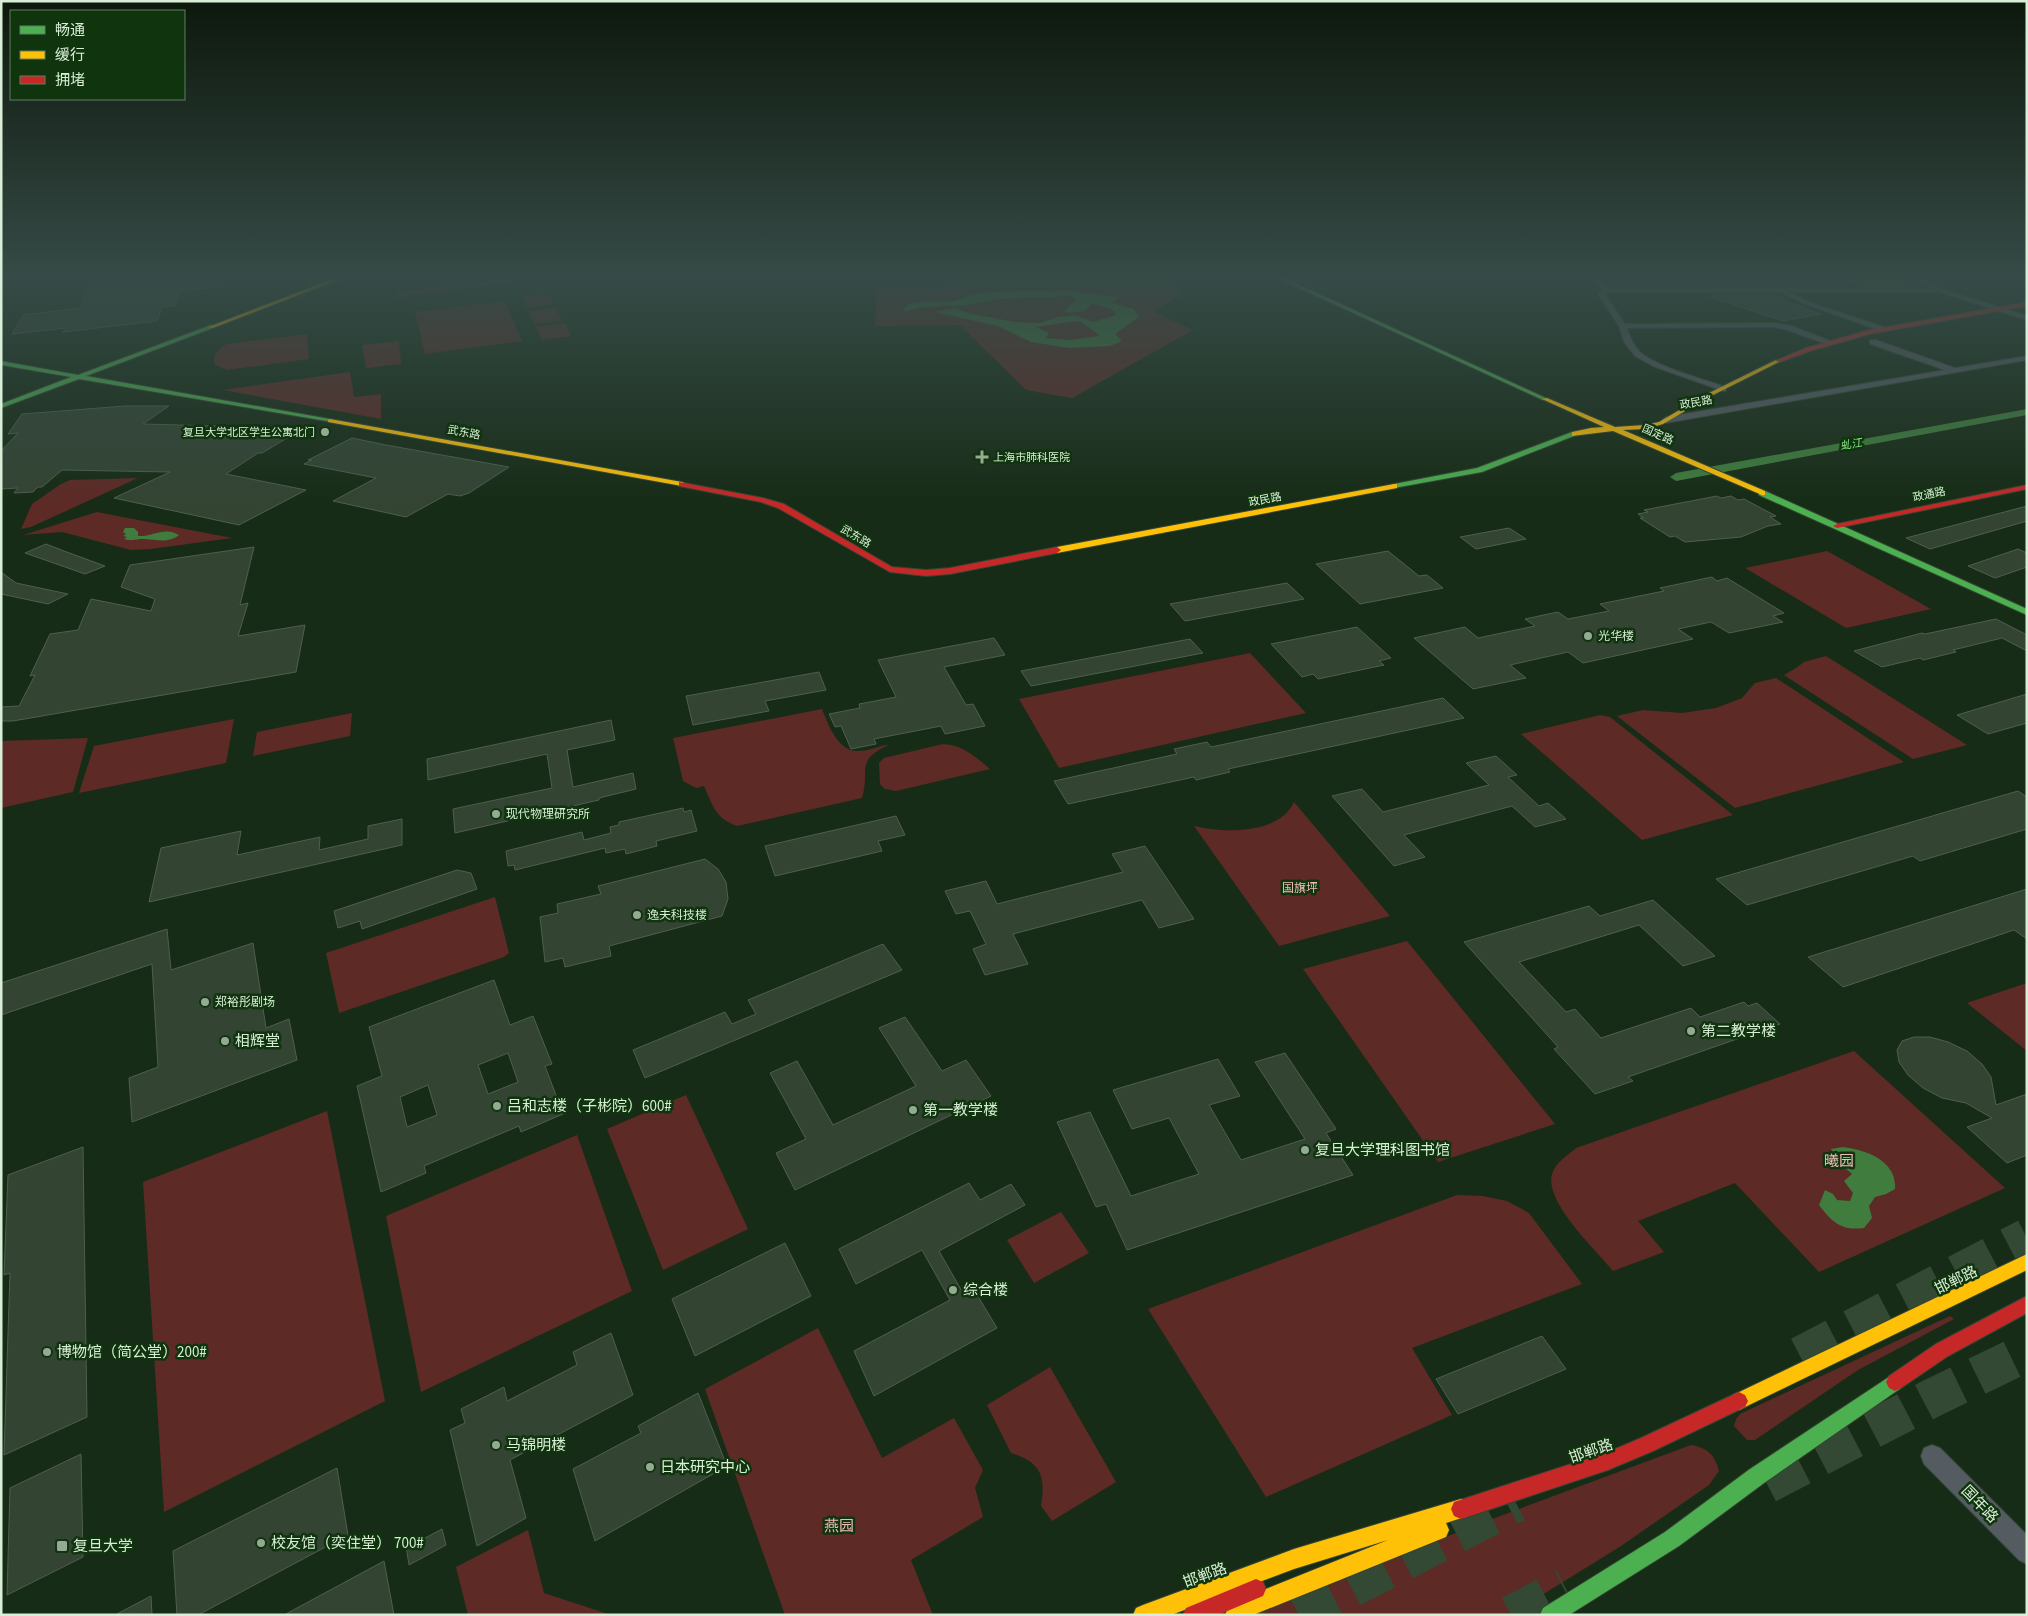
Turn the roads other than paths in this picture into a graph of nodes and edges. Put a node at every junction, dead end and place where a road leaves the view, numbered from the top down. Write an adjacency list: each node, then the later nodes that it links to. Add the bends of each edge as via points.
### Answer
1 (141, 353): 9 (street)
2 (1453, 353): 13 (street, 国定路)
3 (1637, 353): 10 (street, via 1646,360)
4 (1797, 353): 10 (street, 政民路)
5 (1906, 353): 8 (street)
6 (2027, 358): 8 (street, 政民路)
7 (1, 363): 9 (street, 武东路)
8 (1954, 370): 12 (street, 政民路)
9 (79, 377): 11 (street); 16 (street, 武东路, via 639,475 763,500 781,506 878,563)
10 (1723, 389): 12 (street, 政民路)
11 (1, 406)
12 (1666, 420): 13 (street, 政民路, via 1649,426)
13 (1618, 428): 15 (street, 国定路); 16 (street, 政民路, via 1582,431 1479,470 1431,480 950,571)
14 (2027, 487): 15 (street, 政通路)
15 (1840, 525): 17 (street, 国定路); 18 (street, 国定路)
16 (906, 572)
17 (2027, 606)
18 (2027, 612)
19 (2027, 1262): 22 (street, 邯郸路, via 1647,1445)
20 (2027, 1304): 30 (street, via 1942,1350 1765,1470 1672,1539)
21 (1932, 1456): 24 (street, 国年路)
22 (1568, 1475): 23 (street, 邯郸路); 29 (street, via 1248,1606)
23 (1399, 1529): 25 (street); 27 (street, 邯郸路, via 1294,1559)
24 (2027, 1552)
25 (1307, 1567)
26 (1270, 1583): 28 (street)
27 (1143, 1615)
28 (1193, 1615)
29 (1235, 1615)
30 (1550, 1615)

